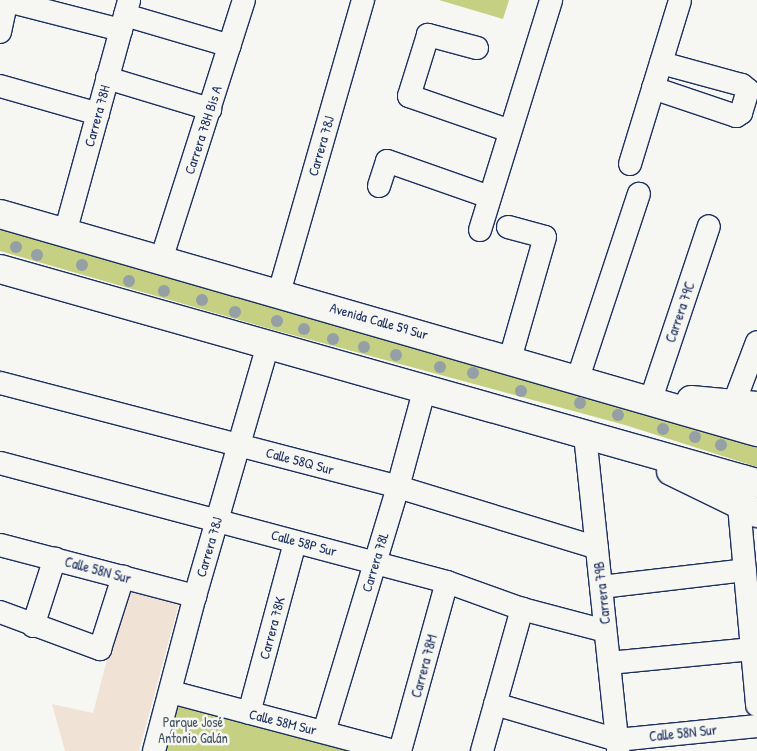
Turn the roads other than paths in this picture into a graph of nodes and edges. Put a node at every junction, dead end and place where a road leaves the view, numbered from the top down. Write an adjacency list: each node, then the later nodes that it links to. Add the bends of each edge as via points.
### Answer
1 (6, 0): 6 (street); 7 (street)
2 (244, 0): 8 (street, Carrera 78H Bis A)
3 (363, 0): 28 (street, Carrera 78J)
4 (551, 0): 16 (street)
5 (680, 0): 10 (street)
6 (125, 15): 8 (street); 11 (street, Carrera 78H)
7 (0, 32)
8 (230, 46): 14 (street, Carrera 78H Bis A)
9 (477, 48): 16 (street, via 428,35 409,96)
10 (661, 63): 13 (street); 13 (street, via 742,85 748,90 741,113 736,116)
11 (108, 78): 14 (street); 15 (street, Carrera 78H)
12 (0, 86): 15 (street)
13 (653, 88): 17 (street)
14 (210, 109): 26 (street, Carrera 78H Bis A)
15 (98, 114): 25 (street, Carrera 78H)
16 (510, 131): 20 (street)
17 (630, 164)
18 (379, 186): 20 (street, via 387,161)
19 (639, 194): 32 (street)
20 (490, 197): 24 (street)
21 (0, 214): 25 (main road, Avenida Calle 59 Sur)
22 (709, 226): 35 (street, Carrera 79C)
23 (508, 227): 31 (street, via 545,237)
24 (480, 230)
25 (65, 233): 26 (main road, Avenida Calle 59 Sur)
26 (161, 260): 28 (main road, Avenida Calle 59 Sur)
27 (0, 269): 30 (main road)
28 (279, 293): 31 (main road, Avenida Calle 59 Sur)
29 (757, 342): 36 (street)
30 (268, 345): 34 (main road); 39 (street, Carrera 78J)
31 (510, 359): 32 (main road, Avenida Calle 59 Sur)
32 (578, 378): 35 (main road, Avenida Calle 59 Sur)
33 (0, 383): 39 (street, Calle 58Q Sur)
34 (424, 391): 38 (main road); 43 (street, Carrera 78L)
35 (651, 399): 36 (main road); 37 (main road, Avenida Calle 59 Sur)
36 (746, 404)
37 (757, 432)
38 (585, 435): 40 (main road); 48 (street, Carrera 79B)
39 (238, 445): 43 (street, Calle 58Q Sur); 45 (street, Carrera 78J)
40 (626, 446): 42 (main road); 44 (main road)
41 (0, 463): 45 (street, Calle 58P Sur)
42 (757, 483)
43 (398, 487): 48 (street, Calle 58Q Sur); 50 (street, Carrera 78L)
44 (748, 509): 51 (street)
45 (217, 519): 46 (street, Calle 58P Sur); 55 (street, Carrera 78J)
46 (295, 542): 50 (street, Calle 58P Sur); 65 (street, Carrera 78K)
47 (0, 545): 49 (street, Calle 58N Sur)
48 (597, 548): 54 (street, Carrera 79B)
49 (54, 558): 52 (street, Calle 58N Sur); 58 (street)
50 (374, 562): 53 (street, Calle 58P Sur); 67 (street, Carrera 78L)
51 (745, 570): 54 (street); 60 (street)
52 (123, 577): 55 (street, Calle 58N Sur); 58 (street, via 100,649)
53 (447, 582): 56 (street, Calle 58P Sur); 71 (street, Carrera 78M)
54 (601, 587): 59 (street, Carrera 79B)
55 (195, 596): 62 (street, Carrera 78J)
56 (522, 609): 59 (street, Calle 58P Sur); 63 (street)
57 (0, 612): 58 (street)
58 (33, 626)
59 (605, 631): 61 (street, Carrera 79B)
60 (752, 649): 61 (street); 64 (street)
61 (609, 663): 68 (street, Carrera 79B)
62 (171, 692): 65 (street, Calle 58M Sur); 69 (street, Carrera 78J)
63 (495, 704): 68 (street, Calle 58N Sur); 72 (street)
64 (757, 705)
65 (249, 713): 67 (street, Calle 58M Sur)
66 (757, 726): 68 (street, Calle 58N Sur)
67 (324, 732): 70 (street, Calle 58M Sur)
68 (617, 745)
69 (154, 751)
70 (395, 751)
71 (400, 751)
72 (482, 751)

